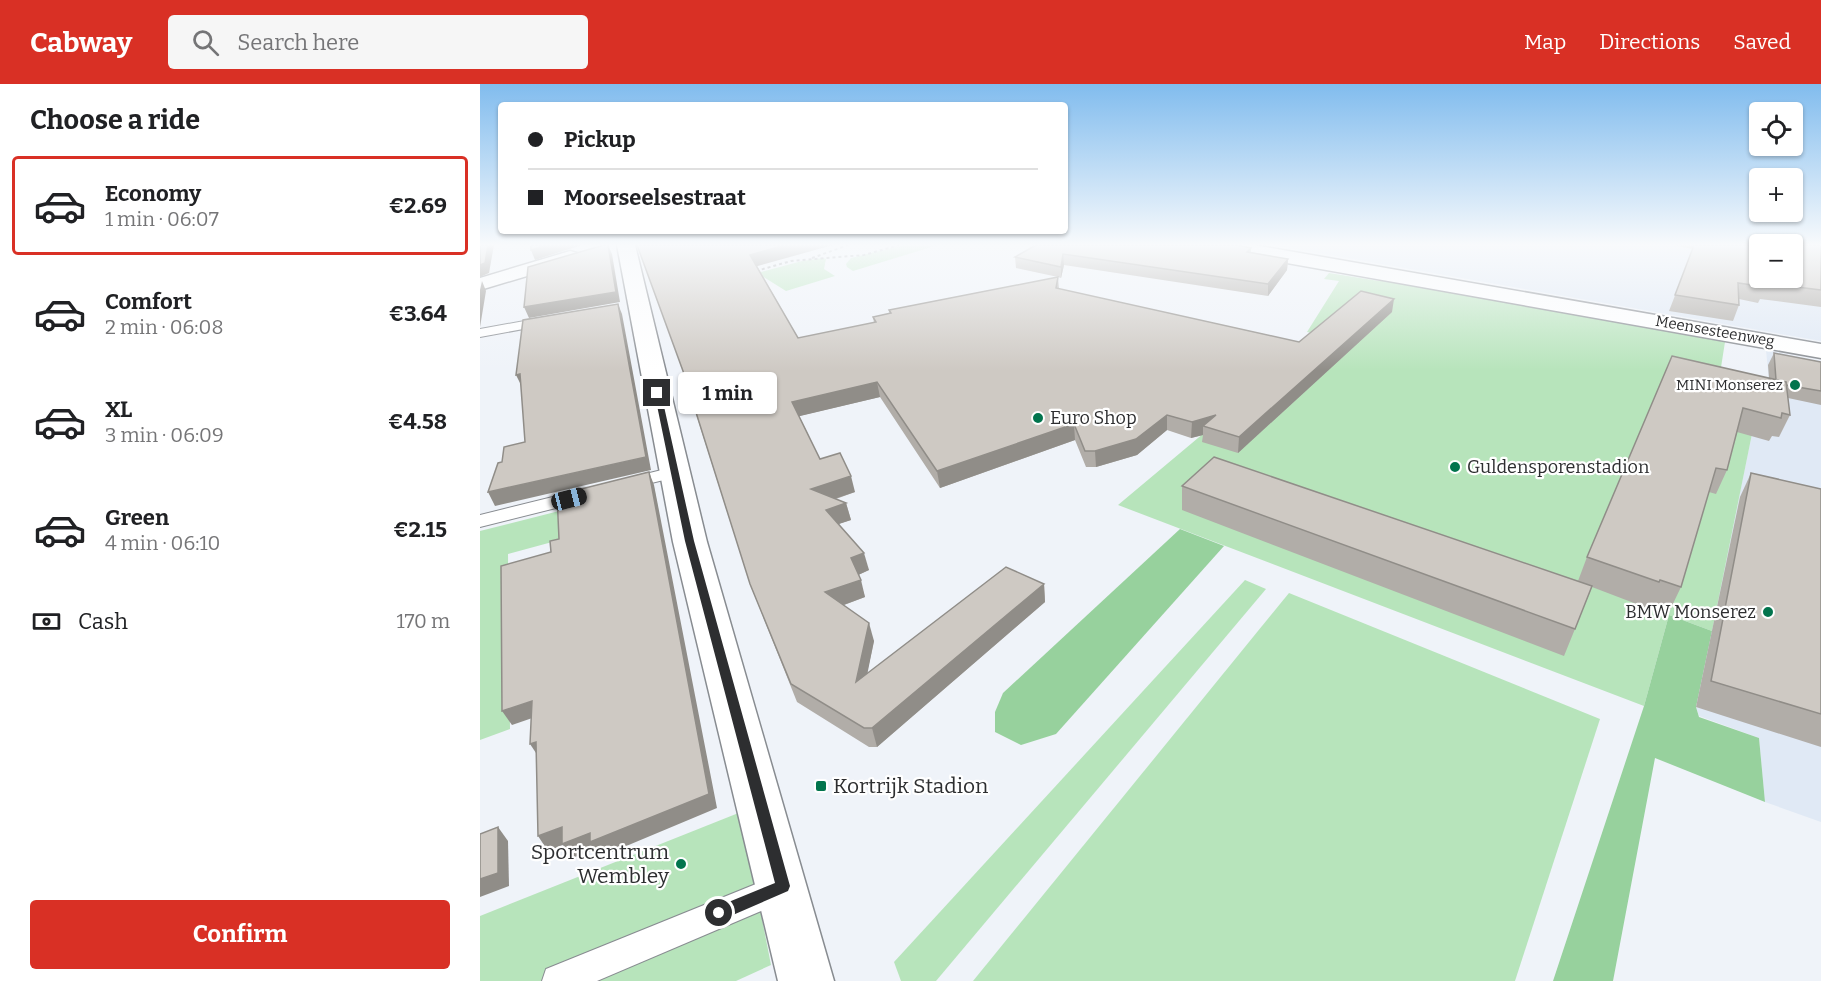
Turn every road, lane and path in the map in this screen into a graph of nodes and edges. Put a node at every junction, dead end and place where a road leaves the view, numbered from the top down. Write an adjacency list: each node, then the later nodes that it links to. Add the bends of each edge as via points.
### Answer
1 (632, 287): 6 (street)
2 (1457, 287): 5 (street, Meensesteenweg)
3 (561, 318): 4 (lane)
4 (480, 333)
5 (1821, 351)
6 (674, 472): 7 (lane); 8 (street)
7 (480, 521)
8 (783, 886): 9 (lane); 10 (street)
9 (558, 981)
10 (806, 981)

